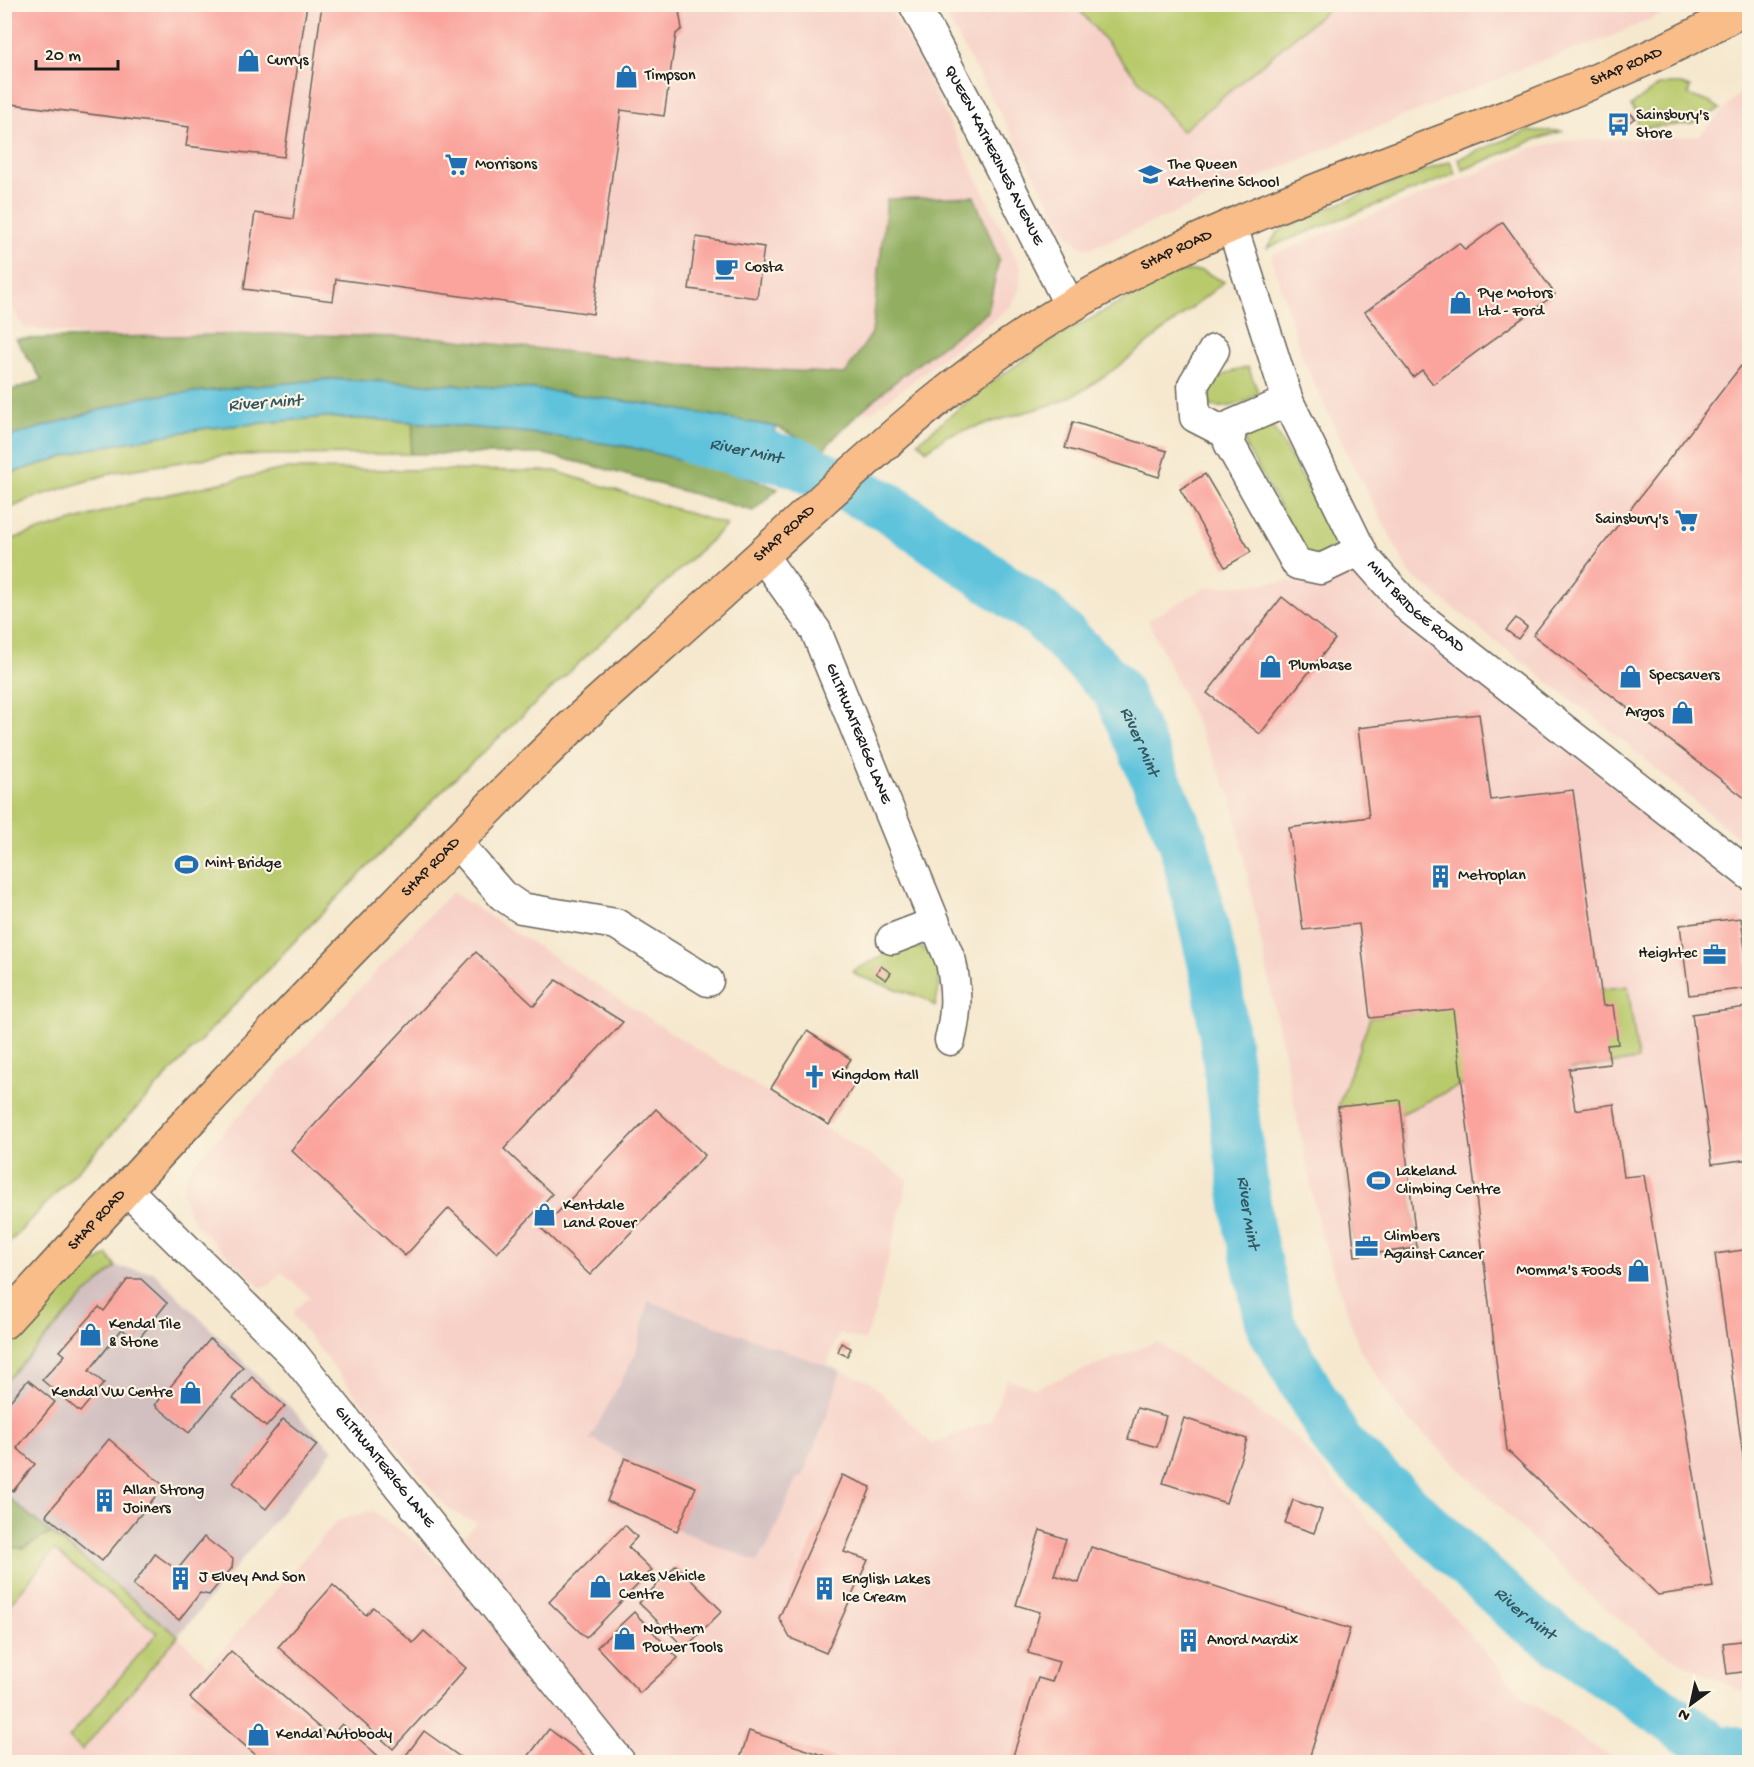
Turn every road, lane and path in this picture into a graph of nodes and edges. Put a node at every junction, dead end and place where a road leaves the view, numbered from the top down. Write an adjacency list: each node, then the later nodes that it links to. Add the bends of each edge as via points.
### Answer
1 (914, 4): 4 (street, QUEEN KATHERINES AVENUE)
2 (1749, 5): 3 (highway, SHAP ROAD, via 1685,41 1581,88 1317,189)
3 (1232, 226): 4 (highway, SHAP ROAD, via 1141,267); 6 (street, MINT BRIDGE ROAD)
4 (1070, 306): 9 (highway, SHAP ROAD, via 966,376)
5 (1214, 350): 7 (street, via 1193,385 1195,417)
6 (1288, 401): 7 (street, via 1232,425); 8 (street, MINT BRIDGE ROAD)
7 (1230, 435): 8 (street, via 1228,443 1297,564 1321,569)
8 (1360, 550): 11 (street, MINT BRIDGE ROAD, via 1410,609)
9 (762, 555): 10 (highway, SHAP ROAD, via 580,719); 12 (street, GILTHWAITERIGG LANE, via 816,631)
10 (456, 842): 14 (street, via 502,895 521,908 616,924); 16 (highway, SHAP ROAD)
11 (1749, 875)
12 (934, 922): 13 (street); 15 (street, GILTHWAITERIGG LANE, via 951,962 956,989 956,1016)
13 (892, 939)
14 (708, 981)
15 (950, 1040)
16 (126, 1189): 17 (highway, SHAP ROAD); 18 (street, GILTHWAITERIGG LANE, via 294,1355)
17 (4, 1322)
18 (620, 1762)

